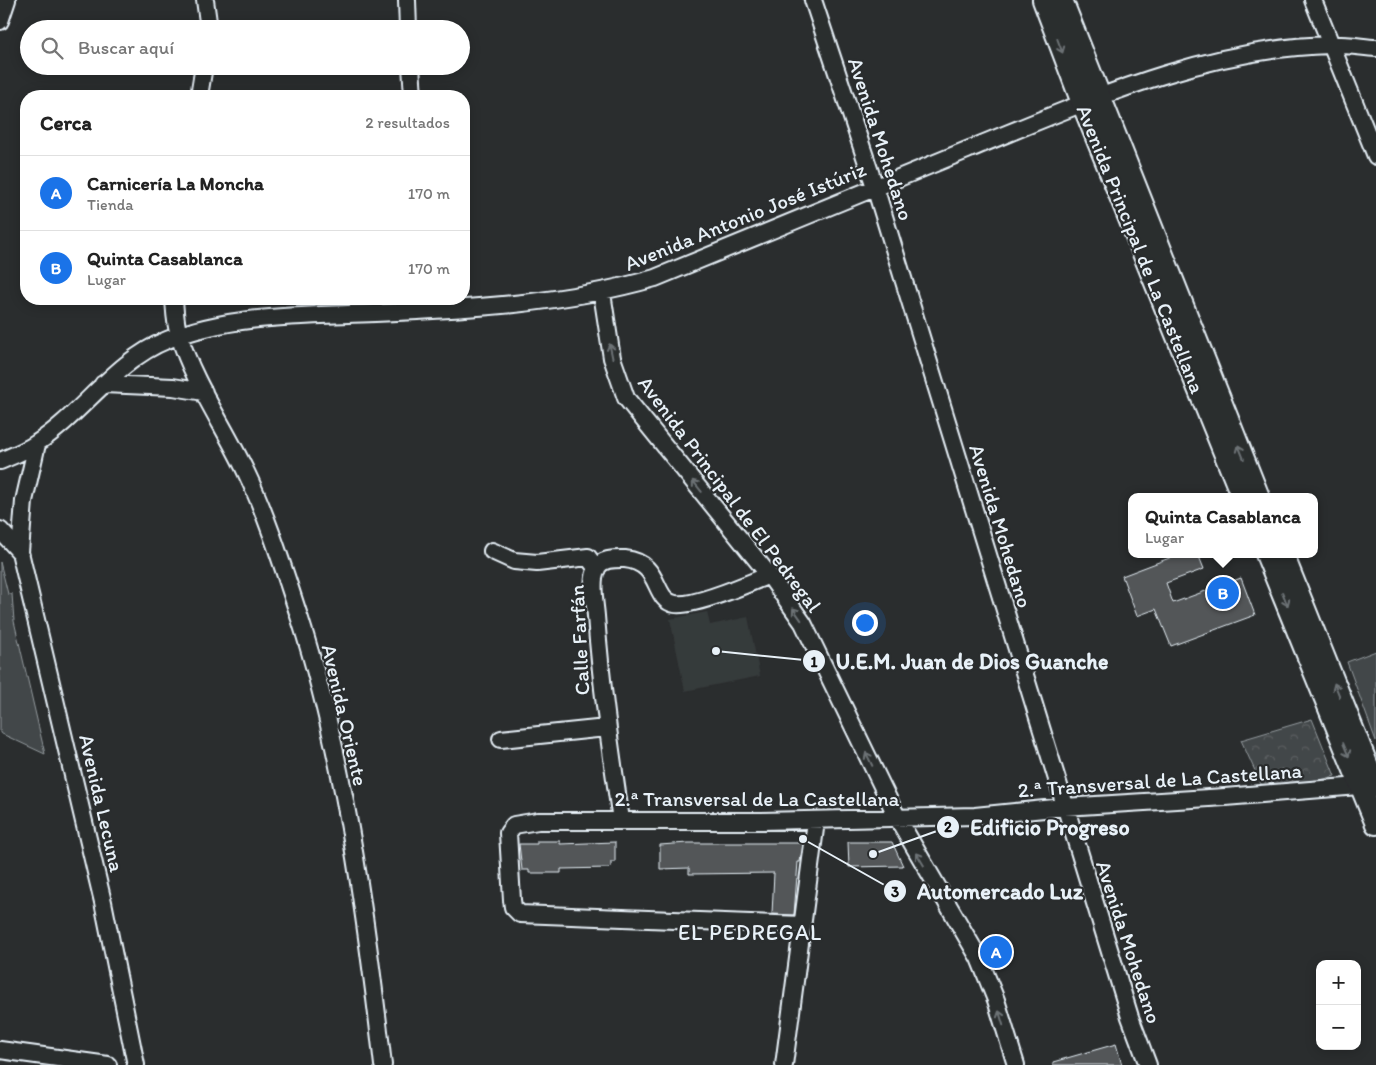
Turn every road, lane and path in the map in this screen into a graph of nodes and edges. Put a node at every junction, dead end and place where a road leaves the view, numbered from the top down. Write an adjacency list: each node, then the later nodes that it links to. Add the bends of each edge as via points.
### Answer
1 (7, 0): 10 (street)
2 (205, 0): 8 (street)
3 (406, 0): 9 (street)
4 (813, 0): 19 (street, Avenida Mohedano)
5 (1042, 0): 17 (street, Avenida Principal de La Castellana, one-way to 17)
6 (1062, 0): 17 (street, Avenida Principal de La Castellana)
7 (1313, 0): 11 (street)
8 (209, 20)
9 (407, 20)
10 (0, 21)
11 (1331, 45): 12 (street, Avenida Antonio José Istúriz); 17 (street, Avenida Antonio José Istúriz, via 1270,50 1221,59); 18 (street)
12 (1376, 48)
13 (202, 75): 15 (street)
14 (412, 75): 16 (street)
15 (200, 90)
16 (413, 90)
17 (1090, 100): 19 (street, Avenida Antonio José Istúriz); 29 (street, Avenida Principal de La Castellana); 30 (street, Avenida Principal de La Castellana, one-way to 17)
18 (1376, 156)
19 (875, 187): 20 (street, Avenida Antonio José Istúriz, via 655,278); 41 (street, Avenida Mohedano)
20 (602, 292): 21 (street, Avenida Antonio José Istúriz); 37 (street, Avenida Principal de El Pedregal, one-way to 20, via 626,398 612,358)
21 (470, 302)
22 (175, 305): 24 (street, Avenida Oriente)
23 (426, 305): 24 (street, Avenida Antonio José Istúriz, via 238,321)
24 (179, 336): 25 (street, Avenida Antonio José Istúriz, via 155,346); 26 (street, Avenida Oriente)
25 (104, 384): 26 (street); 27 (street, Avenida Antonio José Istúriz)
26 (204, 392): 50 (street, Avenida Oriente, via 247,474 268,527 300,620 327,721 369,943)
27 (37, 444): 28 (street, Avenida Antonio José Istúriz); 33 (street, Avenida Lecuna, via 24,501)
28 (0, 462)
29 (1240, 493)
30 (1258, 493)
31 (0, 530): 33 (street, Avenida Lecuna)
32 (492, 551): 36 (street, via 514,561 537,563 588,557)
33 (20, 552): 49 (street, Avenida Lecuna, via 104,902)
34 (1268, 558): 40 (street, one-way to 40)
35 (1285, 558): 40 (street, one-way to 35)
36 (596, 568): 37 (street, Calle Farfán, via 609,560 625,559 640,563 654,577 661,593 675,604 703,599); 38 (street, Calle Farfán, via 594,588)
37 (769, 575): 42 (street, Avenida Principal de El Pedregal, one-way to 37, via 807,630)
38 (606, 728): 39 (street); 43 (street, Calle Farfán)
39 (501, 739)
40 (1372, 785): 41 (street, 2.ª Transversal de La Castellana); 45 (street)
41 (1064, 807): 42 (street, 2.ª Transversal de La Castellana, via 975,816); 53 (street, Avenida Mohedano)
42 (898, 819): 44 (street, 2.ª Transversal de La Castellana); 52 (street, Avenida Principal de El Pedregal, one-way to 42, via 979,958)
43 (620, 820): 44 (street, 2.ª Transversal de La Castellana); 46 (street, 2.ª Transversal de La Castellana, via 538,821 514,825 508,833 513,907 520,914 528,915)
44 (816, 821): 46 (street)
45 (1376, 824)
46 (802, 925): 51 (street)
47 (0, 1050): 48 (street)
48 (108, 1065)
49 (136, 1065)
50 (383, 1065)
51 (784, 1065)
52 (1016, 1065)
53 (1148, 1065)

